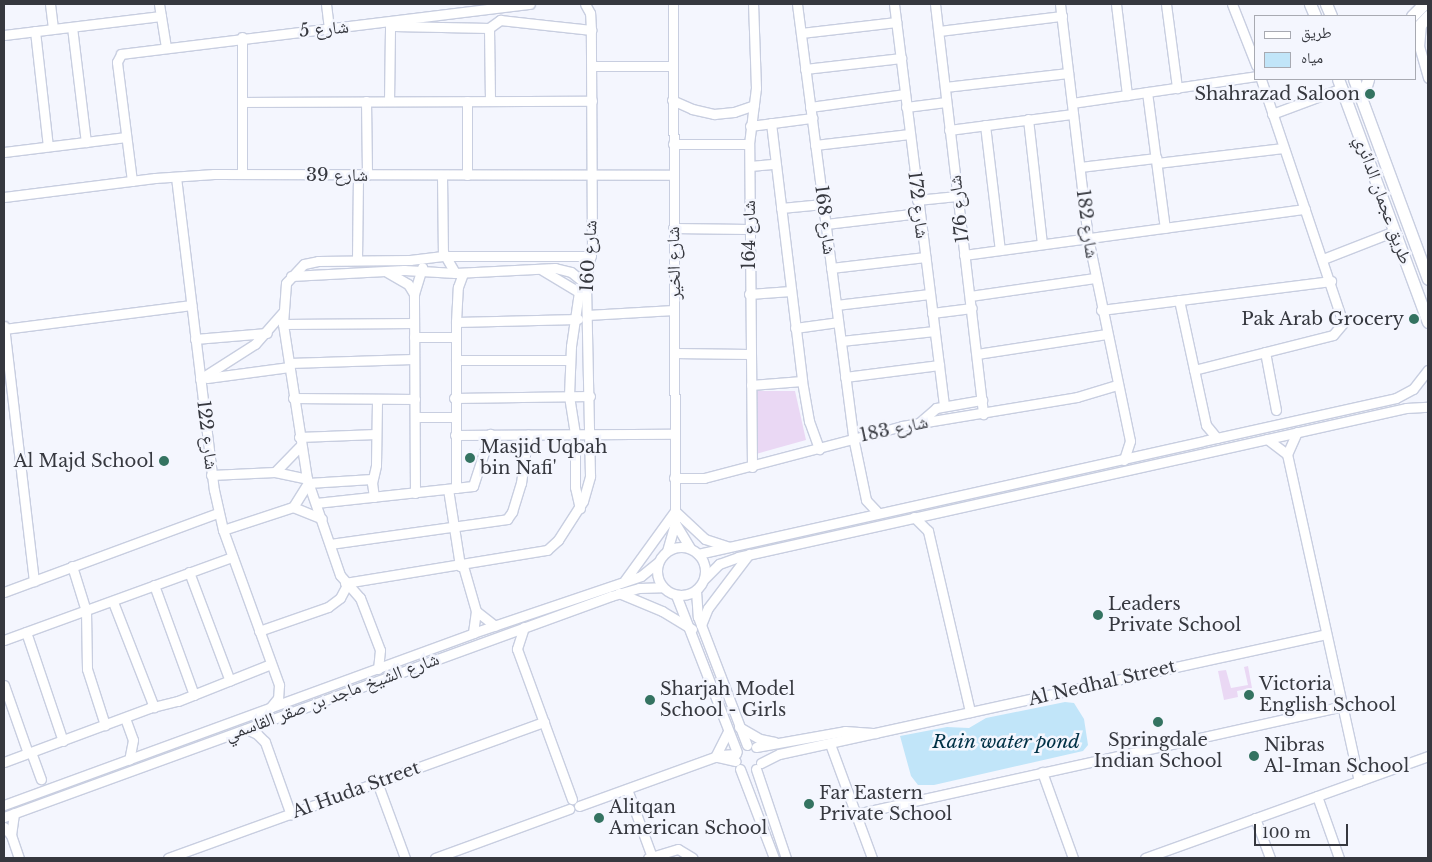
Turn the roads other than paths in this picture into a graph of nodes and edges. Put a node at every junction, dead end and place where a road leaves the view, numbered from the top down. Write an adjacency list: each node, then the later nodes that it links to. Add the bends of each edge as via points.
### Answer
1 (50, 4): 27 (street)
2 (159, 4): 17 (street)
3 (326, 4): 25 (street)
4 (530, 4): 16 (street, شارع 5)
5 (585, 4): 28 (street, شارع 160, via 590,13)
6 (673, 4): 40 (street, شارع الخير)
7 (753, 4): 64 (street, شارع 164)
8 (797, 4): 31 (street, شارع 168)
9 (894, 4): 21 (street, شارع 172)
10 (936, 4): 30 (street, شارع 176)
11 (1060, 4): 18 (street, شارع 182)
12 (1116, 4): 53 (street)
13 (1166, 4): 50 (street)
14 (1232, 4): 37 (street)
15 (1424, 4): 20 (main road)
16 (499, 6): 19 (street); 22 (street, شارع 5)
17 (161, 16): 24 (street); 34 (street)
18 (1062, 16): 30 (street); 42 (street, شارع 182)
19 (500, 20): 26 (street); 28 (street)
20 (1419, 21): 38 (street, via 1418,46)
21 (896, 22): 31 (street); 36 (street, شارع 172)
22 (362, 25): 23 (street); 25 (street, شارع 5)
23 (390, 26): 26 (street); 57 (street)
24 (72, 27): 27 (street); 77 (street)
25 (329, 27): 33 (street, شارع 5)
26 (489, 28): 59 (street)
27 (53, 29): 29 (street)
28 (591, 30): 39 (street, شارع 160)
29 (35, 31): 32 (street); 81 (street)
30 (939, 31): 49 (street, شارع 176)
31 (801, 33): 41 (street, شارع 168)
32 (4, 35)
33 (242, 37): 34 (street, شارع 5); 61 (street)
34 (166, 47): 76 (street, شارع 5, via 119,56)
35 (1417, 57): 38 (street)
36 (901, 58): 41 (street); 52 (street, شارع 172)
37 (1254, 60)
38 (1424, 64): 44 (street)
39 (592, 66): 40 (street); 60 (street, شارع 160)
40 (672, 66): 55 (street, شارع الخير)
41 (806, 69): 65 (street, شارع 168)
42 (1068, 73): 49 (street); 63 (street, شارع 182)
43 (1254, 76): 50 (street)
44 (1428, 78)
45 (1261, 80): 68 (street)
46 (1354, 80): 54 (main road, طريق عجمان الدائري)
47 (1368, 80): 54 (main road)
48 (1340, 84): 68 (street); 107 (main road, طريق عجمان الدائري)
49 (945, 87): 62 (street, شارع 176)
50 (1176, 88): 51 (street)
51 (1147, 92): 53 (street); 84 (street)
52 (905, 94): 65 (street); 66 (street, شارع 172)
53 (1127, 95): 63 (street)
54 (1362, 99): 127 (main road, طريق عجمان الدائري)
55 (672, 100): 64 (street, via 714,114); 78 (street, شارع الخير)
56 (366, 101): 57 (street); 61 (street); 89 (street)
57 (389, 101): 58 (street)
58 (467, 101): 59 (street); 91 (street)
59 (490, 101): 60 (street)
60 (592, 101): 92 (street, شارع 160)
61 (242, 102): 88 (street)
62 (946, 102): 66 (street); 74 (street, شارع 176)
63 (1072, 103): 67 (street, شارع 182)
64 (754, 105): 73 (street, شارع 164)
65 (810, 106): 69 (street, شارع 168)
66 (906, 107): 75 (street, شارع 172)
67 (1073, 114): 70 (street); 87 (street, شارع 182)
68 (1272, 114): 82 (street)
69 (812, 118): 71 (street); 80 (street, شارع 168)
70 (1028, 119): 72 (street); 109 (street)
71 (771, 123): 73 (street); 85 (street)
72 (985, 125): 74 (street); 110 (street)
73 (750, 126): 79 (street, شارع 164)
74 (949, 130): 96 (street, شارع 176)
75 (909, 134): 80 (street); 98 (street, شارع 172)
76 (126, 136): 77 (street); 95 (street)
77 (86, 142): 81 (street)
78 (673, 144): 79 (street); 93 (street, شارع الخير)
79 (749, 144): 86 (street, شارع 164)
80 (815, 145): 99 (street, شارع 168)
81 (48, 146): 83 (street)
82 (1283, 148): 84 (street); 101 (street)
83 (4, 152)
84 (1156, 160): 87 (street); 105 (street)
85 (775, 164): 86 (street); 100 (street)
86 (750, 166): 106 (street, شارع 164)
87 (1080, 167): 108 (street, شارع 182)
88 (242, 174): 89 (street, شارع 39); 94 (street, شارع 39)
89 (362, 175): 90 (street, شارع 39); 116 (street)
90 (442, 175): 91 (street, شارع 39); 112 (street)
91 (467, 175): 92 (street, شارع 39)
92 (592, 175): 93 (street, شارع 39); 114 (street, شارع 160)
93 (672, 175): 104 (street, شارع الخير)
94 (176, 177): 95 (street, شارع 39); 138 (street, شارع 122)
95 (132, 181): 97 (street, شارع 39)
96 (957, 196): 98 (street); 111 (street, شارع 176)
97 (4, 197)
98 (917, 200): 102 (street, شارع 172)
99 (823, 204): 100 (street); 103 (street, شارع 168)
100 (782, 208): 130 (street)
101 (1305, 209): 105 (street); 118 (street)
102 (919, 213): 103 (street); 115 (street, شارع 172)
103 (826, 224): 121 (street, شارع 168)
104 (673, 228): 106 (street); 141 (street, شارع الخير)
105 (1165, 228): 108 (street)
106 (748, 229): 133 (street, شارع 164)
107 (1395, 231): 118 (street); 149 (main road, طريق عجمان الدائري)
108 (1088, 238): 109 (street); 126 (street, شارع 182)
109 (1042, 243): 110 (street)
110 (1000, 250): 111 (street)
111 (964, 255): 135 (street, شارع 176)
112 (444, 256): 113 (street); 117 (street); 124 (street)
113 (556, 256): 114 (street); 120 (street)
114 (591, 256): 129 (street, شارع 160)
115 (925, 257): 121 (street); 134 (street, شارع 172)
116 (357, 259): 117 (street); 125 (street, via 311,262)
117 (426, 259): 122 (street)
118 (1323, 259): 128 (street)
119 (540, 268): 120 (street); 124 (street); 131 (street)
120 (555, 268): 129 (street, via 571,272)
121 (831, 268): 139 (street, شارع 168)
122 (420, 271): 123 (street); 124 (street); 132 (street)
123 (387, 272): 125 (street); 132 (street, via 408,284)
124 (459, 273): 147 (street)
125 (291, 276): 143 (street, via 284,288)
126 (1095, 278): 135 (street); 142 (street, شارع 182)
127 (1428, 279)
128 (1331, 281): 137 (street); 161 (street, via 1343,324 1332,335)
129 (586, 284): 136 (street, شارع 160)
130 (791, 291): 133 (street); 153 (street)
131 (579, 292): 136 (street); 146 (street)
132 (414, 294): 151 (street)
133 (749, 294): 163 (street, شارع 164)
134 (929, 294): 139 (street); 144 (street, شارع 172)
135 (970, 296): 140 (street, شارع 176)
136 (587, 299): 145 (street, شارع 160)
137 (1179, 300): 142 (street); 170 (street)
138 (191, 305): 152 (street); 159 (street, شارع 122)
139 (836, 305): 148 (street, شارع 168)
140 (972, 308): 144 (street); 164 (street, شارع 176)
141 (674, 310): 145 (street); 162 (street, شارع الخير)
142 (1101, 310): 156 (street, شارع 182)
143 (283, 312): 150 (street); 155 (street)
144 (932, 313): 154 (street, شارع 172)
145 (587, 315): 146 (street); 180 (street, شارع 160)
146 (575, 320): 147 (street); 167 (street)
147 (456, 322): 158 (street)
148 (838, 322): 153 (street); 160 (street, شارع 168)
149 (1428, 322)
150 (283, 324): 151 (street); 168 (street)
151 (414, 324): 157 (street)
152 (4, 328): 176 (street)
153 (795, 328): 174 (street)
154 (934, 331): 160 (street); 169 (street, شارع 172)
155 (267, 333): 159 (street); 173 (street, via 235,359)
156 (1106, 334): 164 (street); 177 (street, شارع 182)
157 (414, 337): 158 (street); 165 (street)
158 (456, 337): 166 (street)
159 (195, 339): 173 (street, شارع 122)
160 (841, 341): 172 (street, شارع 168)
161 (1265, 352): 170 (street); 188 (street)
162 (674, 354): 163 (street); 201 (street, شارع الخير)
163 (749, 354): 178 (street, شارع 164)
164 (977, 354): 185 (street, شارع 176)
165 (413, 359): 168 (street); 184 (street)
166 (456, 360): 167 (street); 182 (street)
167 (570, 360): 179 (street)
168 (289, 365): 173 (street); 181 (street)
169 (939, 365): 172 (street); 186 (street, شارع 172)
170 (1194, 370): 193 (street)
171 (1428, 370): 175 (street)
172 (846, 377): 202 (street, شارع 168)
173 (200, 379): 214 (street, شارع 122)
174 (802, 381): 178 (street); 208 (street, via 809,422)
175 (1425, 381): 203 (street, via 1396,398)
176 (7, 384): 249 (street)
177 (1117, 385): 189 (street, شارع 183, via 1083,396); 206 (street, شارع 182)
178 (751, 386): 212 (street, شارع 164)
179 (569, 396): 180 (street); 182 (street); 200 (street)
180 (590, 396): 195 (street, شارع 160)
181 (293, 398): 183 (street); 205 (street)
182 (454, 398): 191 (street)
183 (377, 399): 184 (street); 196 (street)
184 (415, 399): 190 (street)
185 (982, 400): 186 (street); 189 (street, شارع 176)
186 (944, 406): 192 (street, via 931,411)
187 (1428, 407): 194 (street, via 1406,408)
188 (1276, 410)
189 (983, 414): 192 (street, شارع 183)
190 (416, 417): 191 (street); 219 (street)
191 (454, 417): 197 (street)
192 (919, 423): 202 (street, شارع 183)
193 (1206, 425): 203 (street); 207 (street)
194 (1297, 432): 204 (street); 209 (street)
195 (590, 433): 200 (street); 201 (street); 224 (street, شارع 160, via 590,476)
196 (376, 434): 205 (street); 216 (street)
197 (455, 434): 198 (street); 218 (street)
198 (490, 434): 199 (street); 218 (street, via 473,486)
199 (528, 434): 200 (street); 233 (street, via 521,483 511,515 503,520)
200 (574, 434): 224 (street, via 575,487)
201 (675, 434): 215 (street, شارع الخير)
202 (854, 437): 208 (street, شارع 183); 221 (street, شارع 168)
203 (1217, 438): 207 (street)
204 (1267, 439): 209 (street); 226 (street)
205 (300, 441): 213 (street); 217 (street)
206 (1130, 441): 210 (street, شارع 182); 211 (street)
207 (1199, 442): 210 (street)
208 (819, 449): 212 (street, شارع 183)
209 (1287, 454): 267 (street)
210 (1142, 455): 211 (street)
211 (1124, 460): 228 (street)
212 (752, 467): 215 (street, شارع 183, via 696,479)
213 (275, 472): 214 (street); 217 (street)
214 (211, 475): 227 (street, شارع 122)
215 (674, 478): 225 (street, شارع الخير)
216 (372, 479): 217 (street); 220 (street)
217 (308, 481): 222 (street); 223 (street)
218 (452, 489): 219 (street); 233 (street)
219 (415, 493): 220 (street)
220 (374, 497): 222 (street)
221 (866, 500): 228 (street); 230 (street)
222 (316, 503): 231 (street)
223 (293, 507): 231 (street); 234 (street)
224 (580, 508): 245 (street, شارع 160, via 547,550)
225 (675, 511): 232 (street, شارع الخير); 238 (street, via 705,539); 248 (street)
226 (938, 512): 229 (street); 235 (street)
227 (218, 513): 234 (street, شارع 122); 244 (street)
228 (878, 513): 230 (street)
229 (914, 517): 235 (street); 241 (street)
230 (860, 518): 238 (street)
231 (322, 519): 236 (street)
232 (675, 523): 237 (street); 239 (street, شارع الخير)
233 (452, 528): 236 (street); 245 (street)
234 (223, 530): 242 (street, شارع 122)
235 (928, 531): 283 (street)
236 (330, 544): 250 (street)
237 (690, 548): 239 (street); 240 (street)
238 (734, 548): 240 (street)
239 (667, 550): 243 (street)
240 (698, 554): 247 (street, via 704,563)
241 (749, 554): 247 (street, via 725,561); 260 (street, via 708,608)
242 (232, 557): 246 (street); 264 (street, شارع 122)
243 (658, 563): 248 (street, شارع الشيخ ماجد بن صقر القاسمي, via 647,573); 252 (street, via 657,576)
244 (72, 566): 249 (street); 259 (street)
245 (462, 566): 250 (street, شارع 160); 258 (street)
246 (189, 572): 251 (street); 275 (street)
247 (704, 578): 253 (street)
248 (625, 580): 261 (street, شارع الشيخ ماجد بن صقر القاسمي)
249 (34, 581): 254 (street)
250 (346, 584): 264 (street, via 340,598 328,607); 271 (street, via 360,598)
251 (154, 585): 257 (street); 278 (street)
252 (662, 587): 255 (street, شارع الشيخ ماجد بن صقر القاسمي); 256 (street)
253 (696, 591): 256 (street); 260 (street)
254 (4, 592)
255 (618, 593): 262 (street, شارع الشيخ ماجد بن صقر القاسمي); 263 (street)
256 (676, 595): 263 (street)
257 (113, 602): 259 (street); 280 (street)
258 (476, 610): 261 (street); 266 (street)
259 (86, 611): 265 (street); 287 (street, via 87,670)
260 (701, 625): 289 (street)
261 (495, 626): 266 (street, شارع الشيخ ماجد بن صقر القاسمي)
262 (524, 627): 268 (street, شارع الشيخ ماجد بن صقر القاسمي); 270 (street)
263 (692, 629): 291 (street)
264 (259, 631): 273 (street, شارع 122)
265 (26, 632): 269 (street); 294 (street)
266 (473, 633): 272 (street, شارع الشيخ ماجد بن صقر القاسمي)
267 (1326, 634): 281 (street); 283 (street, Al Nedhal Street)
268 (499, 636): 270 (street); 285 (street, شارع الشيخ ماجد بن صقر القاسمي)
269 (4, 640)
270 (517, 649): 286 (street)
271 (380, 650): 272 (street); 274 (street)
272 (395, 663): 274 (street, شارع الشيخ ماجد بن صقر القاسمي)
273 (271, 664): 275 (street); 277 (street, شارع 122)
274 (378, 669): 279 (street, شارع الشيخ ماجد بن صقر القاسمي)
275 (230, 681): 278 (street)
276 (4, 685): 300 (street)
277 (278, 685): 279 (street); 282 (street, via 278,698)
278 (194, 695): 280 (street)
279 (296, 699): 282 (street, شارع الشيخ ماجد بن صقر القاسمي)
280 (154, 706): 284 (street)
281 (1342, 706): 308 (street); 310 (street)
282 (270, 708): 288 (street, شارع الشيخ ماجد بن صقر القاسمي)
283 (970, 712): 292 (street, Al Nedhal Street)
284 (125, 718): 287 (street); 293 (street)
285 (272, 720): 290 (street, شارع الشيخ ماجد بن صقر القاسمي); 295 (street)
286 (544, 722): 311 (street, Al Huda Street); 315 (street)
287 (105, 725): 294 (street)
288 (225, 725): 299 (street, via 226,731 199,741); 301 (street, شارع الشيخ ماجد بن صقر القاسمي)
289 (739, 727): 296 (street, via 760,739); 298 (street)
290 (246, 729): 295 (street); 299 (street, شارع الشيخ ماجد بن صقر القاسمي)
291 (728, 731): 303 (street); 304 (street)
292 (878, 733): 296 (street, Al Nedhal Street, via 845,731); 297 (street, Al Nedhal Street)
293 (133, 740): 301 (street); 305 (street)
294 (62, 741): 300 (street)
295 (265, 742): 318 (street)
296 (782, 742): 298 (street, Al Nedhal Street)
297 (830, 744): 307 (street, Al Nedhal Street, via 779,754); 317 (street)
298 (751, 746): 304 (street); 307 (street, via 761,756)
299 (193, 748): 316 (street, شارع الشيخ ماجد بن صقر القاسمي)
300 (29, 752): 306 (street); 309 (street)
301 (150, 752): 305 (street, شارع الشيخ ماجد بن صقر القاسمي)
302 (1428, 756): 310 (street)
303 (715, 757): 304 (street); 312 (street)
304 (737, 759): 307 (street, via 750,771); 329 (street)
305 (130, 760): 314 (street, شارع الشيخ ماجد بن صقر القاسمي)
306 (4, 762)
307 (758, 766): 330 (street)
308 (1042, 772): 317 (street); 332 (street)
309 (41, 779)
310 (1359, 781): 313 (street)
311 (377, 782): 318 (street, Al Huda Street); 325 (street)
312 (627, 789): 315 (street); 327 (street)
313 (1317, 796): 320 (street); 335 (street)
314 (4, 805)
315 (573, 805): 326 (street)
316 (14, 813): 319 (street, شارع الشيخ ماجد بن صقر القاسمي); 322 (street)
317 (856, 814): 331 (street)
318 (291, 815): 324 (street, Al Huda Street)
319 (4, 817)
320 (1255, 818): 333 (street); 334 (street)
321 (4, 827): 322 (street)
322 (11, 835): 323 (street)
323 (19, 858)
324 (168, 858)
325 (405, 858)
326 (435, 858)
327 (650, 858): 328 (street, via 681,849)
328 (691, 858)
329 (774, 858)
330 (786, 858)
331 (872, 858)
332 (1074, 858)
333 (1145, 858)
334 (1270, 858)
335 (1339, 858)

